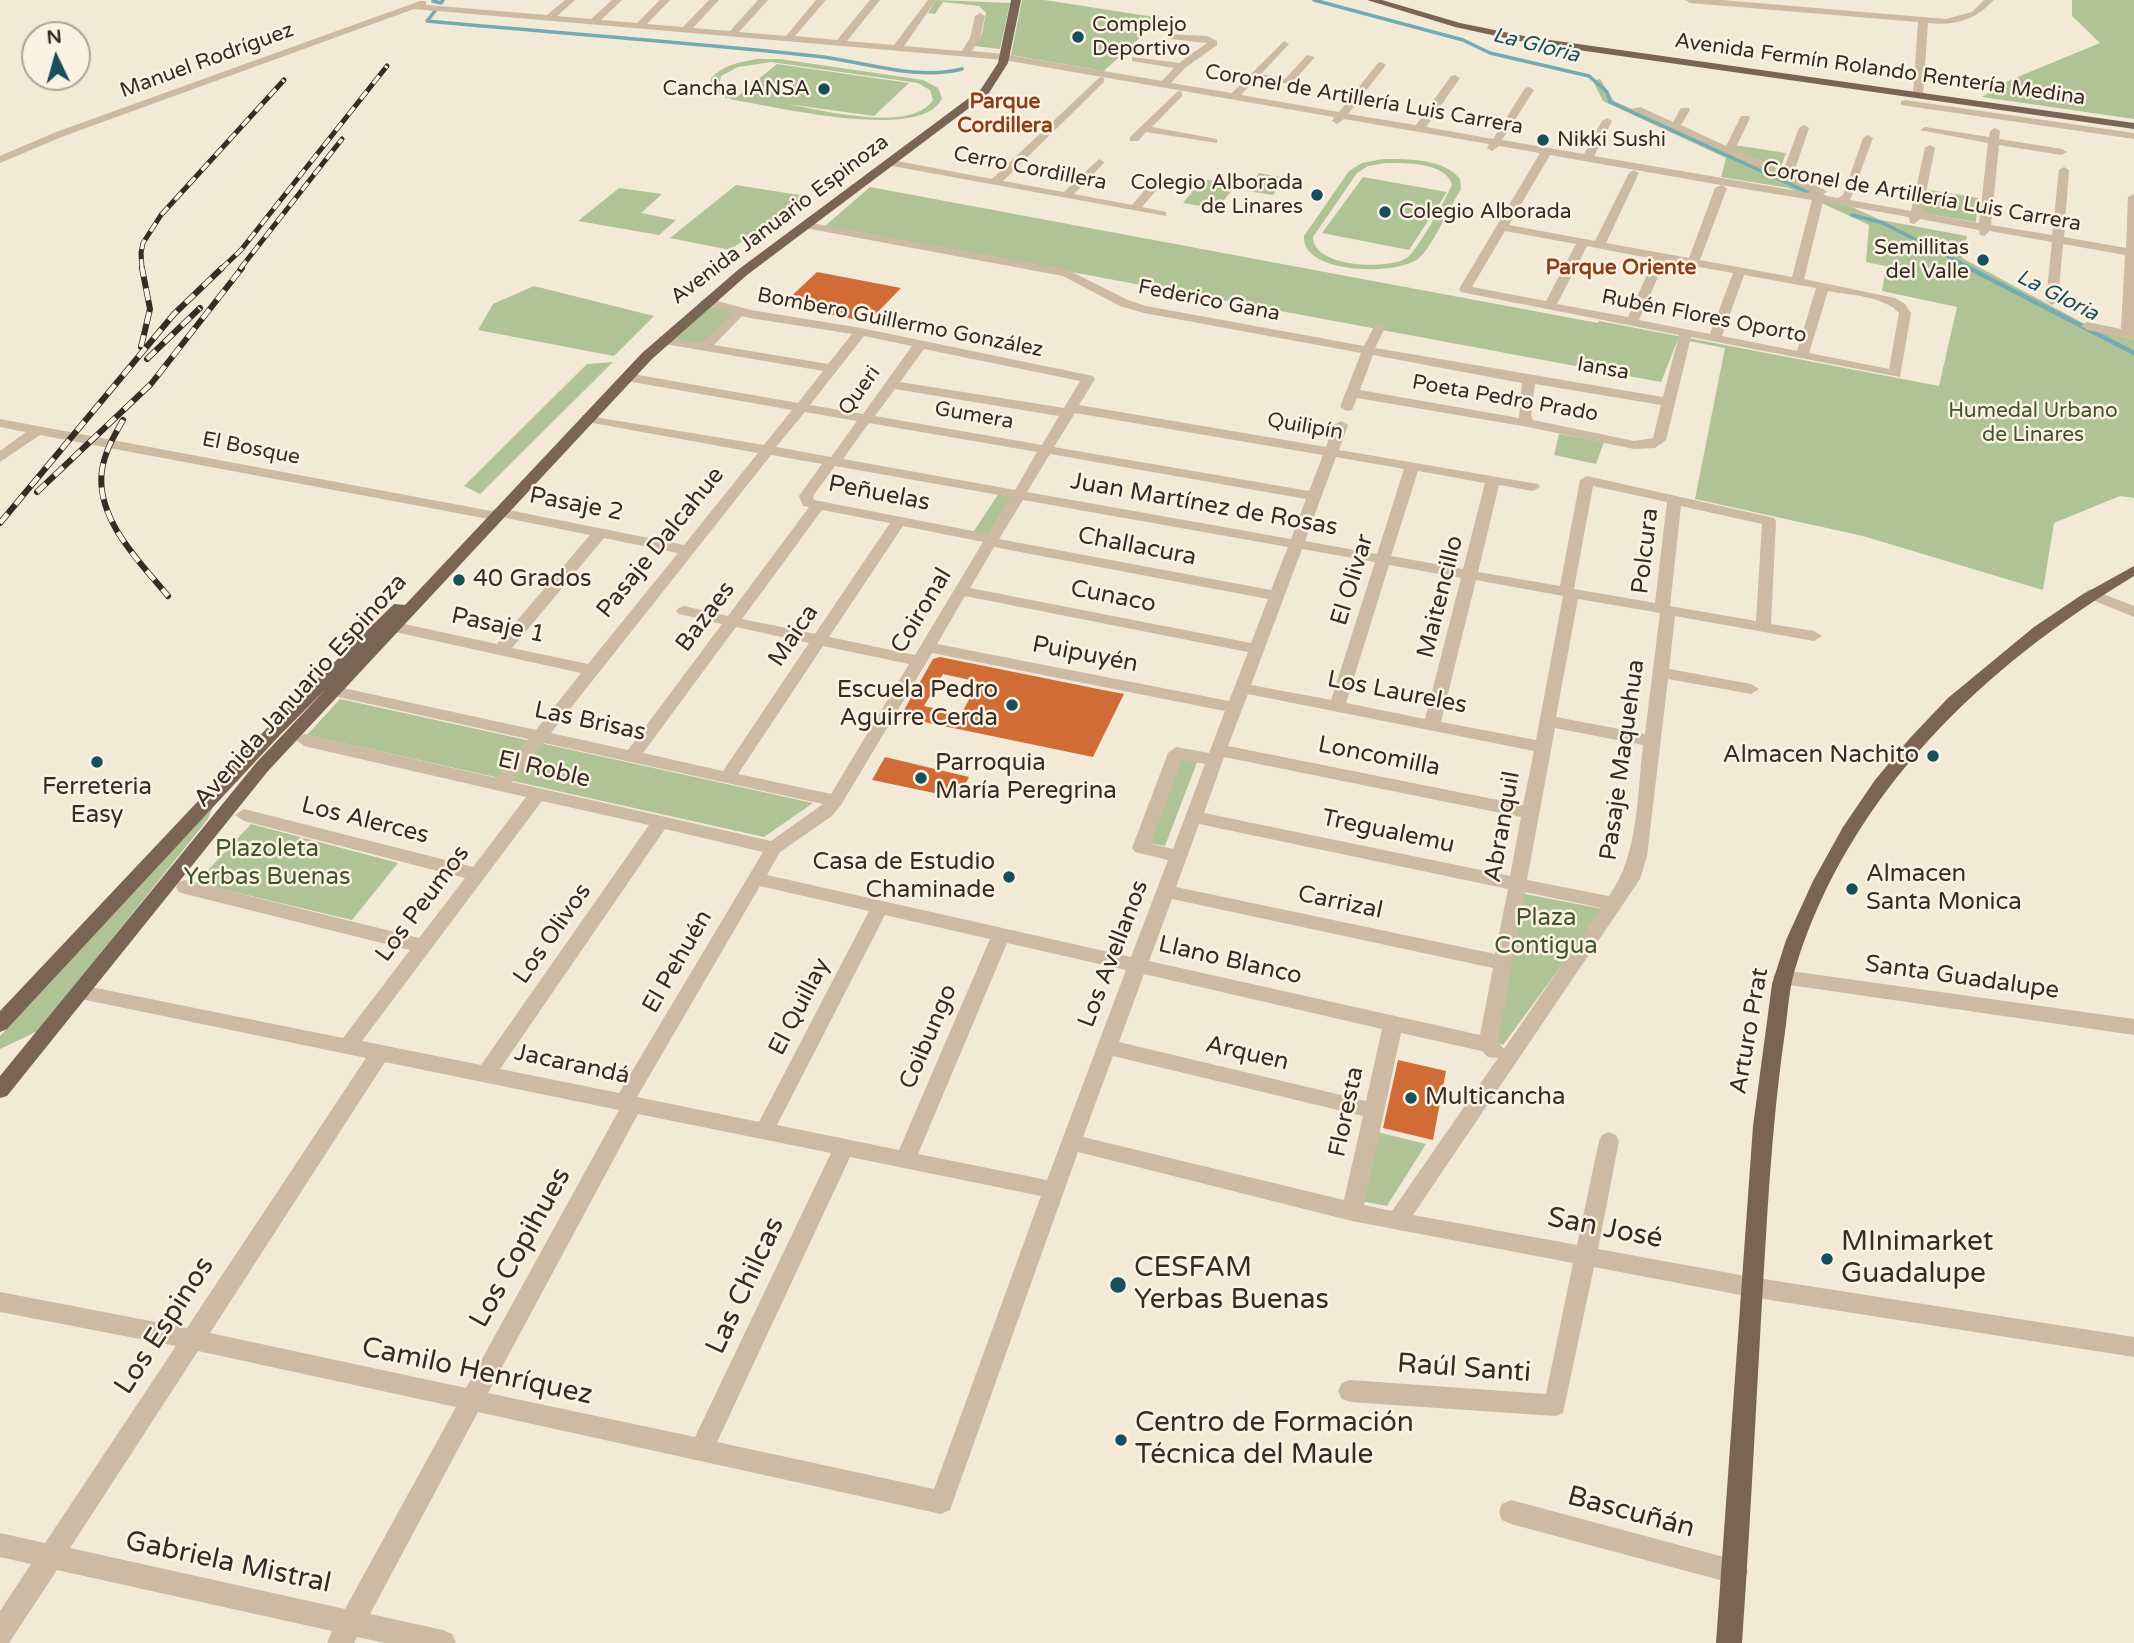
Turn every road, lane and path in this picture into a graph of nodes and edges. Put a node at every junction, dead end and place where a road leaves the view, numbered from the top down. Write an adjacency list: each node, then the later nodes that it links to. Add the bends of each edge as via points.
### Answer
1 (427, 0): 16 (street, Manuel Rodríguez)
2 (570, 0): 18 (street)
3 (617, 0): 20 (street)
4 (665, 0): 21 (street)
5 (713, 0): 22 (street)
6 (763, 0): 23 (street)
7 (821, 0): 25 (street)
8 (875, 0): 26 (street)
9 (1016, 0): 31 (main road, Avenida Januario Espinoza)
10 (1373, 0): 28 (main road, Avenida Fermín Rolando Rentería Medina, via 1496,34)
11 (1396, 0): 28 (main road, Avenida Fermín Rolando Rentería Medina, via 1505,31)
12 (1690, 0): 15 (street)
13 (1989, 0): 19 (street, via 1975,14 1958,20)
14 (932, 1): 27 (street)
15 (1716, 1): 19 (street)
16 (415, 6): 18 (street, Coronel de Artillería Luis Carrera); 68 (street, Manuel Rodríguez, via 60,134)
17 (980, 16): 29 (street)
18 (550, 18): 20 (street, Coronel de Artillería Luis Carrera)
19 (1923, 21): 42 (street)
20 (593, 22): 21 (street, Coronel de Artillería Luis Carrera)
21 (639, 26): 22 (street, Coronel de Artillería Luis Carrera)
22 (685, 30): 23 (street, Coronel de Artillería Luis Carrera)
23 (732, 34): 25 (street, Coronel de Artillería Luis Carrera)
24 (1170, 36): 33 (street, via 1214,42)
25 (788, 39): 26 (street, Coronel de Artillería Luis Carrera)
26 (840, 43): 27 (street, Coronel de Artillería Luis Carrera)
27 (897, 48): 29 (street, Coronel de Artillería Luis Carrera)
28 (1621, 53): 42 (main road, Avenida Fermín Rolando Rentería Medina)
29 (965, 54): 31 (street, Coronel de Artillería Luis Carrera)
30 (1135, 59): 33 (street)
31 (1003, 60): 34 (street, Coronel de Artillería Luis Carrera); 70 (main road, Avenida Januario Espinoza, via 978,98)
32 (1381, 65): 48 (street)
33 (1181, 66): 39 (street)
34 (1042, 67): 37 (street, Coronel de Artillería Luis Carrera); 38 (street, Coronel de Artillería Luis Carrera)
35 (1254, 76): 35 (street, via 1287,82 1291,52); 43 (street)
36 (1455, 78): 55 (street)
37 (1100, 80): 38 (street, Coronel de Artillería Luis Carrera); 75 (street)
38 (1142, 84): 39 (street, Coronel de Artillería Luis Carrera); 41 (street, Coronel de Artillería Luis Carrera)
39 (1164, 85): 43 (street, Coronel de Artillería Luis Carrera)
40 (1529, 90): 62 (street)
41 (1178, 94): 48 (street, Coronel de Artillería Luis Carrera); 54 (street)
42 (1918, 95): 51 (main road, Avenida Fermín Rolando Rentería Medina)
43 (1234, 97): 48 (street, Coronel de Artillería Luis Carrera)
44 (1905, 103): 47 (street)
45 (1636, 109): 52 (street)
46 (1685, 110): 52 (street)
47 (1997, 117): 57 (street); 61 (street)
48 (1339, 118): 55 (street, Coronel de Artillería Luis Carrera); 62 (street, Coronel de Artillería Luis Carrera)
49 (1745, 118): 64 (street)
50 (1607, 121): 67 (street)
51 (2134, 125)
52 (1675, 127): 64 (street)
53 (1804, 128): 73 (street)
54 (1145, 129): 59 (street); 60 (street)
55 (1419, 129): 62 (street, Coronel de Artillería Luis Carrera)
56 (1925, 130): 61 (street)
57 (2134, 136)
58 (1868, 138): 79 (street, via 1849,197)
59 (1134, 139)
60 (1213, 141)
61 (1993, 141): 65 (street); 85 (street)
62 (1494, 145): 66 (street, Coronel de Artillería Luis Carrera)
63 (1930, 148): 82 (street)
64 (1729, 151): 73 (street)
65 (2062, 152)
66 (1545, 154): 67 (street, Coronel de Artillería Luis Carrera); 72 (street, Coronel de Artillería Luis Carrera); 84 (street)
67 (1588, 158): 79 (street, Coronel de Artillería Luis Carrera)
68 (0, 160)
69 (1098, 162): 77 (street)
70 (892, 163): 75 (street, Cerro Cordillera); 83 (main road, Avenida Januario Espinoza)
71 (2064, 170): 87 (street)
72 (1634, 173): 76 (street, Coronel de Artillería Luis Carrera); 88 (street)
73 (1787, 176): 79 (street, via 1822,192)
74 (1161, 178): 80 (street)
75 (995, 182): 77 (street, Cerro Cordillera)
76 (1721, 188): 79 (street, Coronel de Artillería Luis Carrera); 91 (street)
77 (1066, 196): 80 (street, Cerro Cordillera)
78 (2134, 197): 90 (street)
79 (1826, 201): 82 (street, Coronel de Artillería Luis Carrera); 82 (street, Coronel de Artillería Luis Carrera); 93 (street)
80 (1135, 208): 81 (street, Cerro Cordillera)
81 (1162, 214)
82 (1915, 218): 85 (street, Coronel de Artillería Luis Carrera)
83 (805, 225): 96 (main road, Avenida Januario Espinoza); 109 (street, Federico Gana, via 1066,273 1130,306)
84 (1501, 227): 86 (street); 97 (street, Rubén Flores Oporto, via 1465,289)
85 (1984, 230): 87 (street, Coronel de Artillería Luis Carrera)
86 (1583, 242): 88 (street); 97 (street)
87 (2058, 243): 90 (street, Coronel de Artillería Luis Carrera); 95 (street)
88 (1599, 245): 89 (street)
89 (1661, 256): 91 (street); 99 (street)
90 (2133, 256): 104 (street)
91 (1693, 262): 92 (street)
92 (1740, 271): 93 (street); 105 (street)
93 (1797, 281): 94 (street)
94 (1823, 286): 110 (street); 110 (street, Rubén Flores Oporto, via 1901,307 1905,313 1895,374)
95 (2052, 301)
96 (706, 302): 98 (street, Bombero Guillermo González); 106 (main road, Avenida Januario Espinoza)
97 (1550, 306): 99 (street, Rubén Flores Oporto)
98 (739, 312): 102 (street, Bombero Guillermo González); 108 (street, Avenida Januario Espinoza)
99 (1632, 322): 103 (street, Rubén Flores Oporto)
100 (2087, 326): 104 (street)
101 (1379, 328): 109 (street)
102 (861, 332): 107 (street, Bombero Guillermo González); 111 (street, Pasaje Dalcahue)
103 (1686, 333): 105 (street, Rubén Flores Oporto); 117 (street)
104 (2131, 334)
105 (1715, 338): 110 (street, Rubén Flores Oporto)
106 (663, 340): 108 (street); 112 (main road, Avenida Januario Espinoza)
107 (920, 345): 113 (street, Bombero Guillermo González); 115 (street, Queri)
108 (705, 348): 111 (street)
109 (1367, 351): 114 (street, Federico Gana); 116 (street)
110 (1802, 356)
111 (832, 369): 118 (street, Pasaje Dalcahue)
112 (627, 377): 118 (street, Gumera); 121 (main road, Avenida Januario Espinoza)
113 (1088, 379): 120 (street, Coironal)
114 (1530, 380): 117 (street, Iansa); 124 (street, via 1524,415)
115 (891, 384): 120 (street, Quilipín); 122 (street, Queri)
116 (1352, 393): 119 (street); 124 (street, Poeta Pedro Prado)
117 (1669, 402): 124 (street, Poeta Pedro Prado, via 1659,440 1650,445)
118 (801, 407): 122 (street, Gumera); 127 (street, Pasaje Dalcahue)
119 (1347, 407)
120 (1069, 411): 128 (street, Coironal); 129 (street, Quilipín)
121 (587, 418): 127 (street, Juan Martínez de Rosas); 139 (main road, Avenida Januario Espinoza)
122 (866, 419): 128 (street, Gumera); 131 (street, Queri)
123 (0, 423): 126 (street, El Bosque)
124 (1528, 423)
125 (1340, 425): 129 (street, Los Avellanos)
126 (37, 430): 130 (street); 139 (street, El Bosque)
127 (766, 450): 131 (street, Juan Martínez de Rosas); 144 (street, Pasaje Dalcahue)
128 (1046, 450): 135 (street, Coironal); 136 (street, Gumera)
129 (1330, 452): 132 (street, Quilipín); 136 (street, Los Avellanos)
130 (0, 458)
131 (833, 462): 135 (street, Juan Martínez de Rosas); 138 (street, Peñuelas, via 805,499)
132 (1412, 467): 133 (street, Quilipín); 146 (street, El Olivar)
133 (1493, 480): 134 (street, Quilipín); 148 (street, Maitencillo)
134 (1533, 487)
135 (1018, 495): 142 (street, Coironal); 143 (street, Juan Martínez de Rosas)
136 (1314, 496): 143 (street, Los Avellanos)
137 (1675, 498): 150 (street, Abranquil, via 1587,480); 155 (street, Polcura); 160 (street, via 1769,521)
138 (818, 505): 140 (street, Peñuelas); 158 (street, Bazaes)
139 (496, 514): 141 (street, Pasaje 2); 145 (main road, Avenida Januario Espinoza)
140 (900, 521): 142 (street, Peñuelas); 162 (street, Maica)
141 (600, 533): 144 (street, Pasaje 2); 164 (street)
142 (991, 540): 149 (street, Coironal); 152 (street, Challacura)
143 (1296, 544): 146 (street, Juan Martínez de Rosas); 152 (street, Los Avellanos)
144 (686, 550): 166 (street, Pasaje Dalcahue)
145 (457, 557): 159 (main road, Avenida Januario Espinoza); 205 (main road, Avenida Januario Espinoza, via 311,693)
146 (1383, 559): 148 (street, Juan Martínez de Rosas); 171 (street, El Olivar)
147 (2134, 570): 151 (main road, Arturo Prat)
148 (1470, 575): 150 (street, Juan Martínez de Rosas); 174 (street, Maitencillo)
149 (961, 590): 163 (street, Cunaco); 165 (street, Coironal)
150 (1568, 592): 155 (street, Juan Martínez de Rosas); 173 (street, Abranquil)
151 (2090, 594): 154 (street); 202 (main road, Arturo Prat, via 1972,683 1895,764 1832,860)
152 (1276, 596): 163 (street, Los Avellanos)
153 (2134, 598): 154 (street)
154 (2117, 606): 157 (street)
155 (1665, 609): 160 (street, Juan Martínez de Rosas); 167 (street, Pasaje Maquehua)
156 (684, 611): 158 (street, Puipuyén)
157 (2134, 612)
158 (732, 621): 162 (street, Puipuyén); 180 (street, Bazaes)
159 (395, 627): 164 (street, Pasaje 1); 170 (main road, Avenida Januario Espinoza)
160 (1763, 627): 161 (street, Juan Martínez de Rosas)
161 (1814, 636)
162 (820, 640): 165 (street, Puipuyén); 181 (street, Maica)
163 (1256, 649): 168 (street, Los Avellanos)
164 (502, 650): 166 (street, Pasaje 1)
165 (923, 654): 172 (street, Puipuyén); 184 (street, Coironal)
166 (591, 670): 175 (street, Pasaje Dalcahue)
167 (1660, 672): 169 (street); 177 (street, Pasaje Maquehua)
168 (1242, 688): 171 (street, Los Laureles); 172 (street, Los Avellanos)
169 (1751, 689)
170 (334, 691): 175 (street, Las Brisas); 203 (main road, Avenida Januario Espinoza, via 244,788)
171 (1338, 706): 174 (street, Los Laureles)
172 (1234, 707): 179 (street, Los Avellanos)
173 (1548, 721): 177 (street); 178 (street, Abranquil)
174 (1432, 725): 178 (street, Los Laureles)
175 (538, 736): 180 (street, Las Brisas); 182 (street, Pasaje Dalcahue)
176 (304, 740): 182 (street, El Roble)
177 (1652, 741): 196 (street, Pasaje Maquehua, via 1636,867)
178 (1543, 747): 185 (street, Abranquil)
179 (1216, 755): 185 (street, Loncomilla); 187 (street, Los Avellanos); 190 (street, Loncomilla, via 1176,753 1141,848)
180 (632, 756): 181 (street, Las Brisas)
181 (727, 777): 184 (street, Las Brisas)
182 (500, 786): 183 (street, El Roble)
183 (538, 793): 188 (street, El Roble); 191 (street, Los Peumos)
184 (835, 801): 189 (street, Coironal)
185 (1531, 813): 193 (street, Abranquil)
186 (244, 815): 191 (street, Los Alerces)
187 (1193, 817): 190 (street, Los Avellanos); 193 (street, Tregualemu)
188 (661, 822): 189 (street, El Roble); 212 (street, Los Olivos)
189 (774, 848): 192 (street, El Pehuén)
190 (1178, 856): 195 (street, Los Avellanos)
191 (475, 874): 199 (street, Los Peumos)
192 (756, 879): 197 (street, Llano Blanco); 214 (street, El Pehuén)
193 (1518, 884): 196 (street, Tregualemu); 200 (street, Abranquil)
194 (185, 887): 199 (street)
195 (1166, 891): 200 (street, Carrizal); 201 (street, Los Avellanos)
196 (1614, 904): 211 (street, Pasaje Maquehua)
197 (880, 907): 198 (street, Llano Blanco); 216 (street, El Quillay)
198 (1002, 934): 201 (street, Llano Blanco); 220 (street, Coibungo)
199 (423, 946): 207 (street, Los Peumos)
200 (1503, 963): 208 (street, Abranquil)
201 (1138, 965): 204 (street, Llano Blanco); 209 (street, Los Avellanos)
202 (1783, 977): 206 (street, Santa Guadalupe); 225 (main road, Arturo Prat, via 1764,1103)
203 (81, 992): 207 (street, Jacarandá); 213 (main road, Avenida Januario Espinoza)
204 (1393, 1023): 208 (street, Llano Blanco); 215 (street, Floresta)
205 (0, 1024)
206 (2134, 1027)
207 (348, 1045): 210 (street, Jacarandá)
208 (1488, 1045): 211 (street)
209 (1107, 1047): 215 (street, Arquen); 218 (street, Los Avellanos)
210 (381, 1052): 212 (street, Jacarandá); 227 (street, Los Espinos)
211 (1508, 1060): 223 (street, Pasaje Maquehua)
212 (486, 1074): 214 (street, Jacarandá)
213 (0, 1090)
214 (629, 1103): 216 (street, Jacarandá); 230 (street, Los Copihues)
215 (1375, 1111): 222 (street, Floresta)
216 (764, 1131): 219 (street, Jacarandá)
217 (1609, 1140): 224 (street, Raúl Santi)
218 (1071, 1142): 221 (street, Los Avellanos); 222 (street, San José)
219 (845, 1147): 220 (street, Jacarandá); 231 (street, Las Chilcas)
220 (905, 1160): 221 (street, Jacarandá)
221 (1053, 1190): 232 (street, Los Avellanos)
222 (1352, 1212): 223 (street, San José)
223 (1397, 1221): 224 (street, San José)
224 (1584, 1255): 225 (street, San José); 229 (street, Raúl Santi, via 1555,1405)
225 (1751, 1287): 228 (street, San José); 236 (main road, Arturo Prat)
226 (0, 1302): 227 (street, Camilo Henríquez)
227 (191, 1339): 230 (street, Camilo Henríquez); 235 (street, Los Espinos)
228 (2134, 1347)
229 (1350, 1391)
230 (471, 1401): 231 (street, Camilo Henríquez); 237 (street, Los Copihues)
231 (701, 1450): 232 (street, Camilo Henríquez)
232 (941, 1503)
233 (1511, 1513): 236 (street, Bascuñán)
234 (0, 1545): 235 (street, Gabriela Mistral)
235 (50, 1556): 237 (street, Gabriela Mistral); 238 (street, Los Espinos)
236 (1735, 1572): 240 (main road, Arturo Prat)
237 (345, 1633): 239 (street, Gabriela Mistral)
238 (0, 1634)
239 (443, 1643)
240 (1729, 1643)

